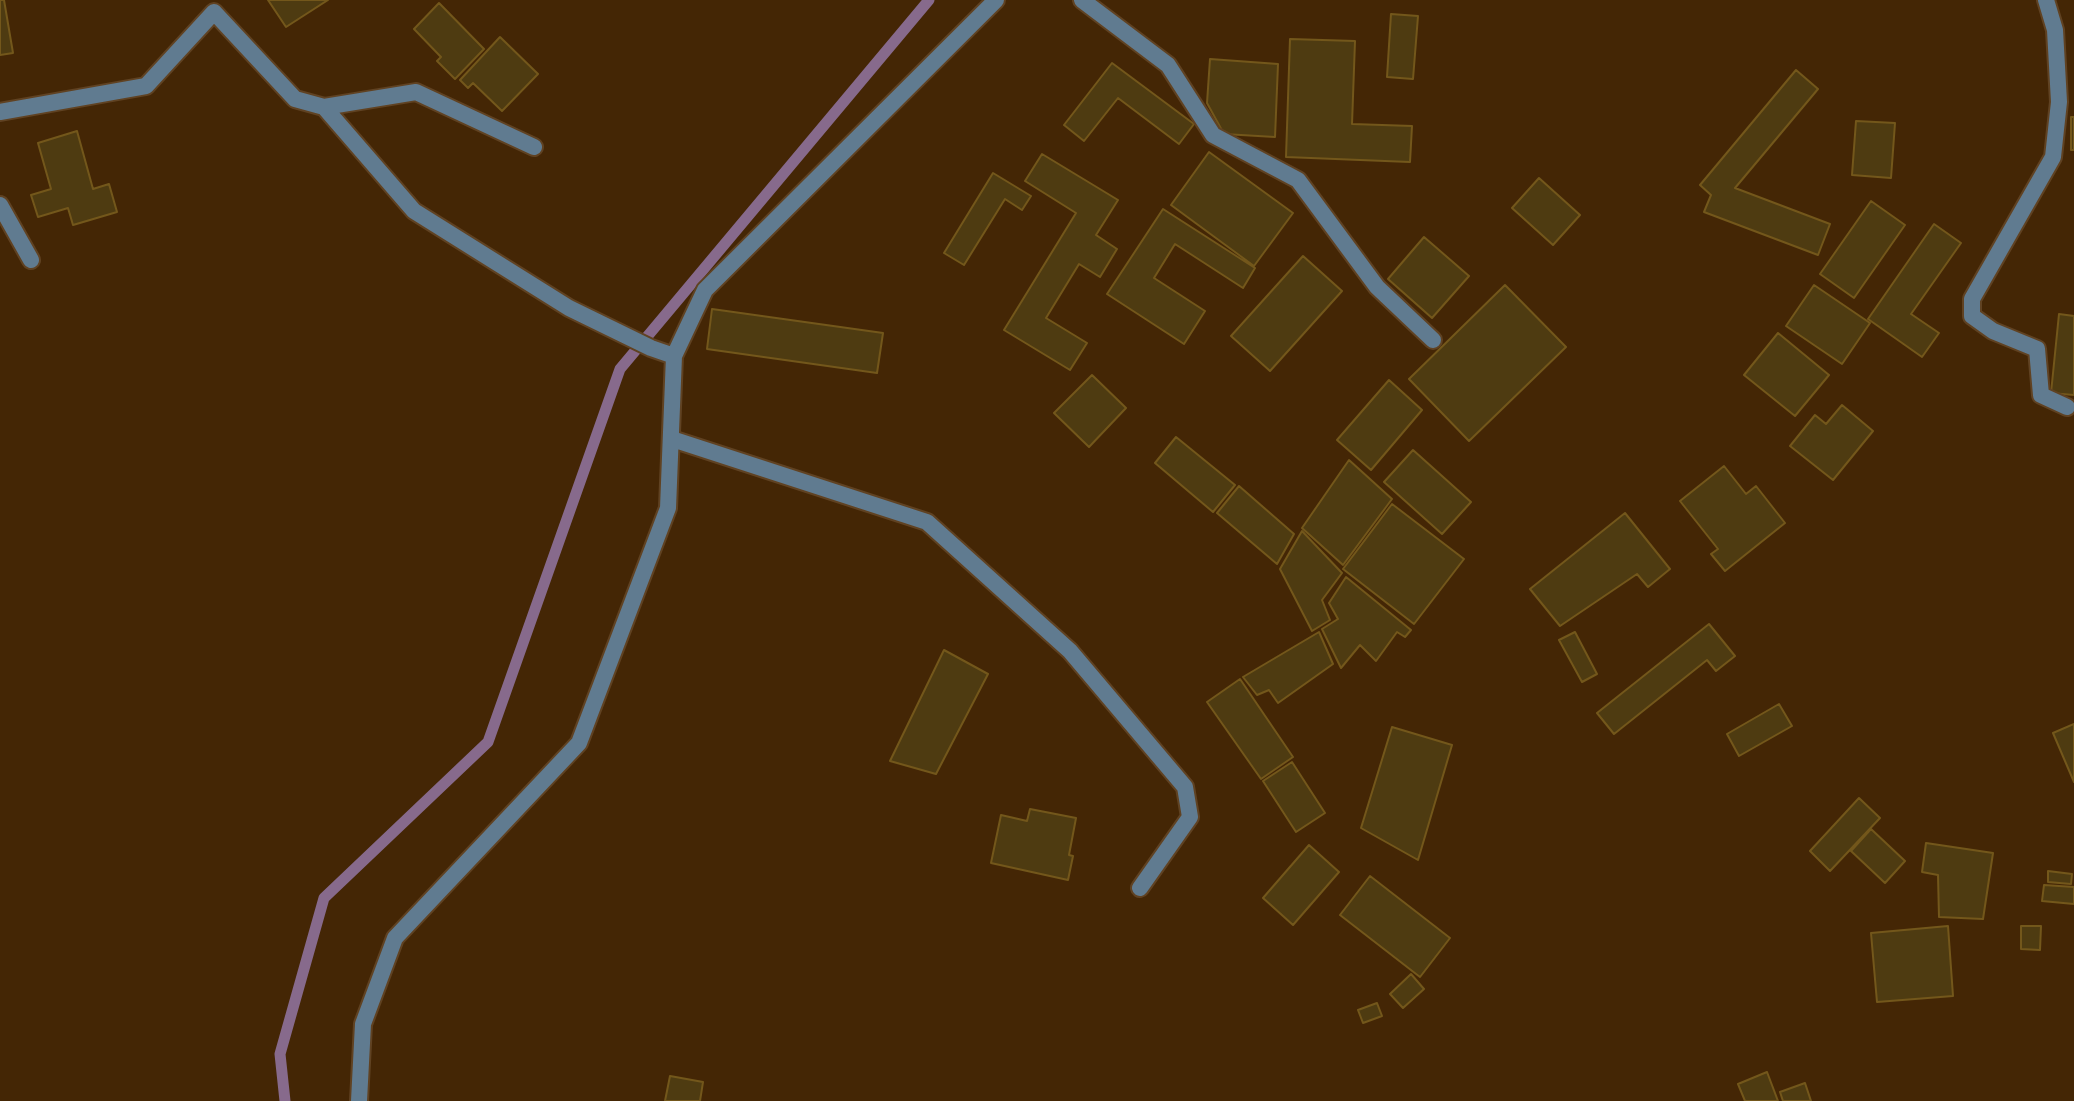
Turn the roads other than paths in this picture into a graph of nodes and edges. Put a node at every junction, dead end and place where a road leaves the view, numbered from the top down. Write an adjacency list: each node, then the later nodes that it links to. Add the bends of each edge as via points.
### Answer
1 (996, 0): 10 (street, via 705,290)
2 (1082, 0): 9 (street, via 1168,65 1213,135 1298,180 1377,287)
3 (2046, 0): 11 (street, via 2055,30 2059,102 2053,157 1972,299 1972,316 2037,349 2041,395)
4 (324, 107): 5 (street, via 295,99 214,12 146,86); 6 (street, via 416,92); 10 (street, via 414,211 569,308)
5 (0, 112)
6 (534, 147)
7 (0, 205): 8 (street)
8 (31, 260)
9 (1433, 340)
10 (674, 356): 12 (street)
11 (2067, 407)
12 (672, 439): 13 (street, via 927,522 1070,651 1185,787 1190,817); 14 (street, via 668,508 579,743 395,938 363,1024)
13 (1140, 888)
14 (359, 1101)

